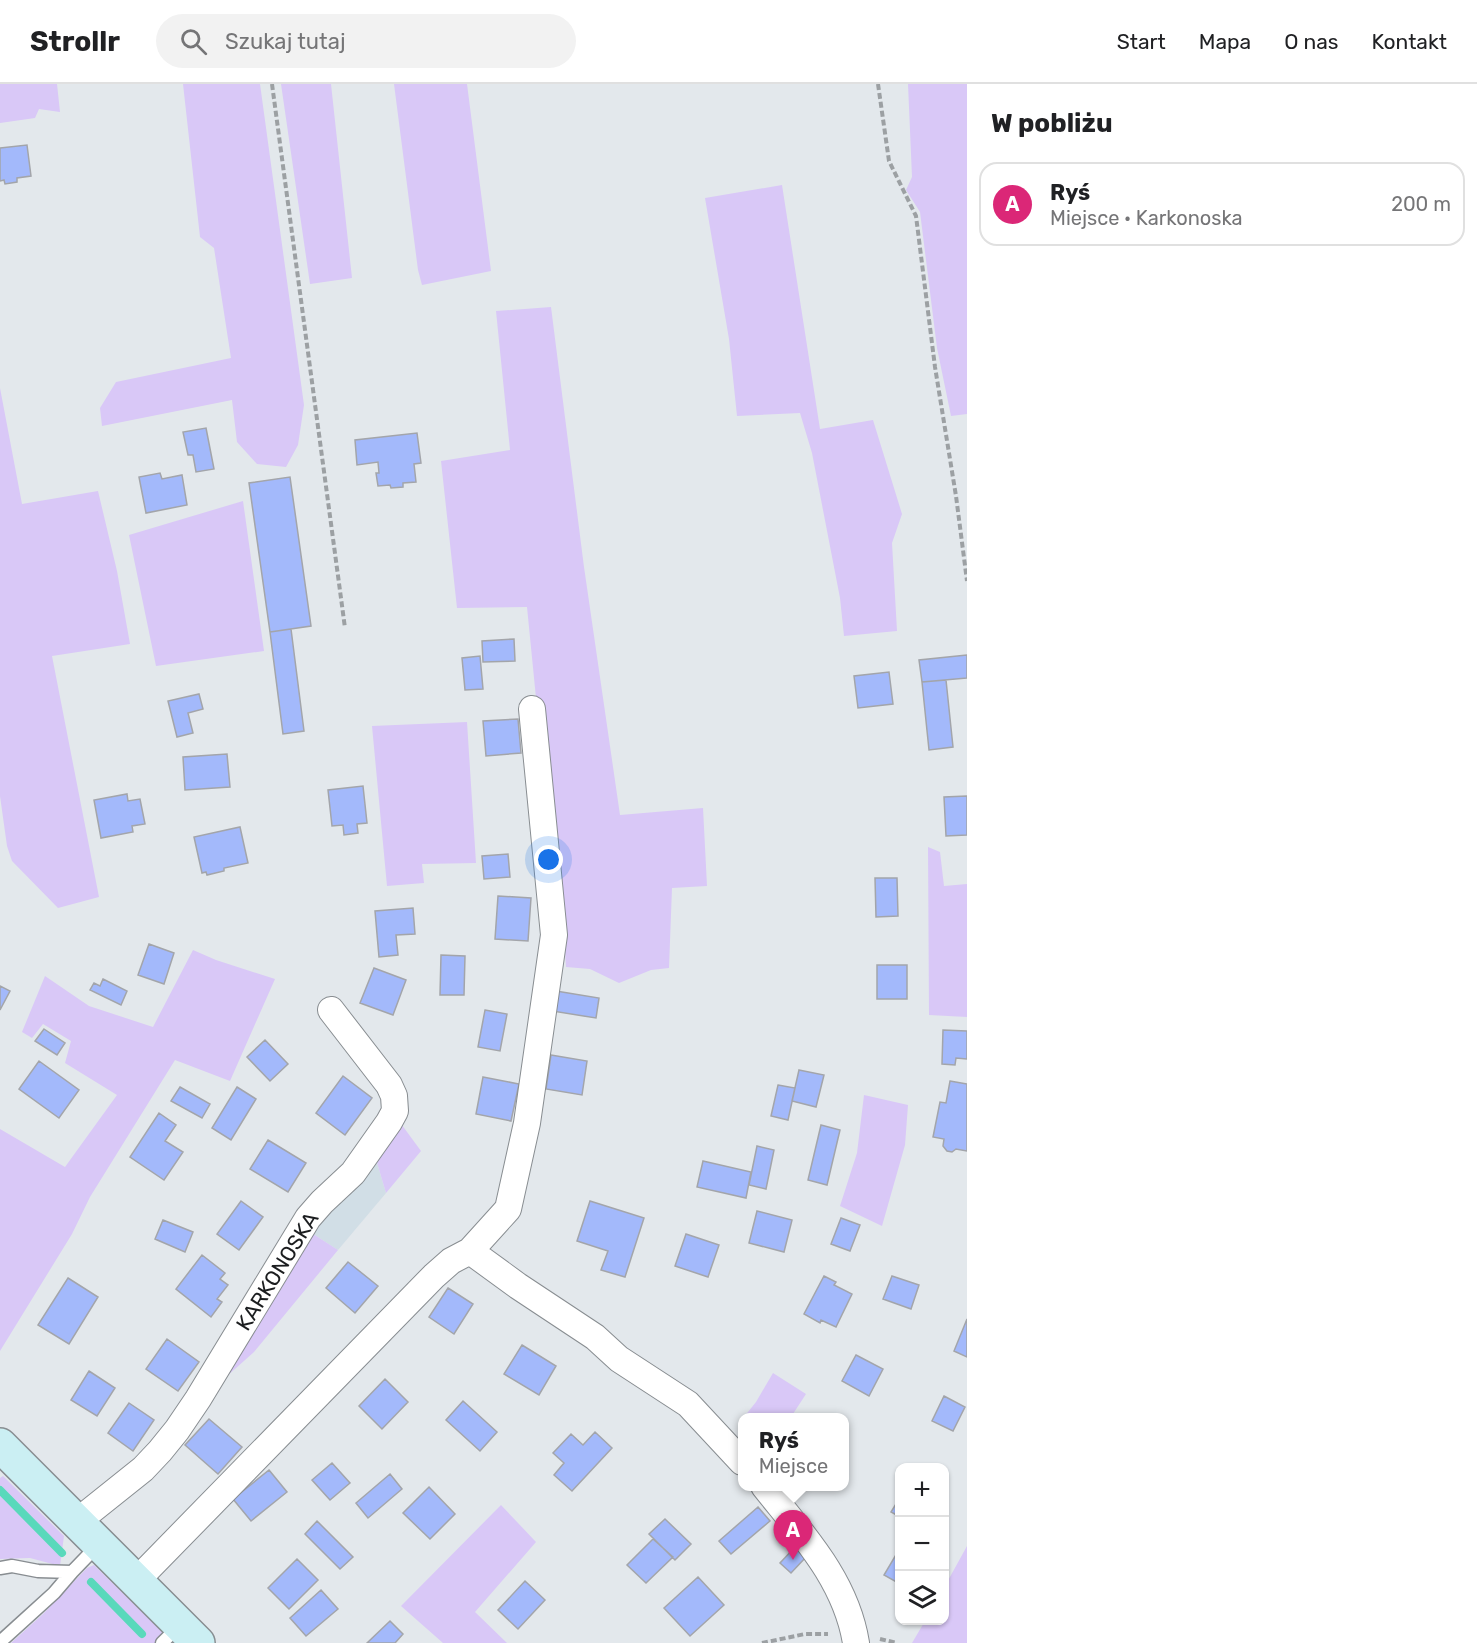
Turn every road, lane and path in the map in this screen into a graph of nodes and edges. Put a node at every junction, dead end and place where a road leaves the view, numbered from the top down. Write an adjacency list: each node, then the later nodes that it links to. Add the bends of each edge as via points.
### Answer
1 (272, 84): 4 (path)
2 (878, 84): 3 (path, via 889,160 916,216)
3 (967, 581)
4 (345, 628)
5 (532, 709): 7 (street, via 554,935 526,1123 508,1209)
6 (331, 1010): 11 (street, KARKONOSKA, via 389,1085 395,1111 353,1173 308,1218 198,1399 166,1444)
7 (470, 1251): 9 (street, via 688,1404); 14 (street, via 434,1276)
8 (0, 1445): 11 (street)
9 (738, 1458)
10 (768, 1491): 17 (street, via 826,1567 844,1599)
11 (89, 1532): 13 (lane); 14 (street)
12 (0, 1568): 13 (lane)
13 (72, 1572): 16 (lane)
14 (137, 1580): 15 (street)
15 (180, 1637)
16 (0, 1642)
17 (856, 1643)

